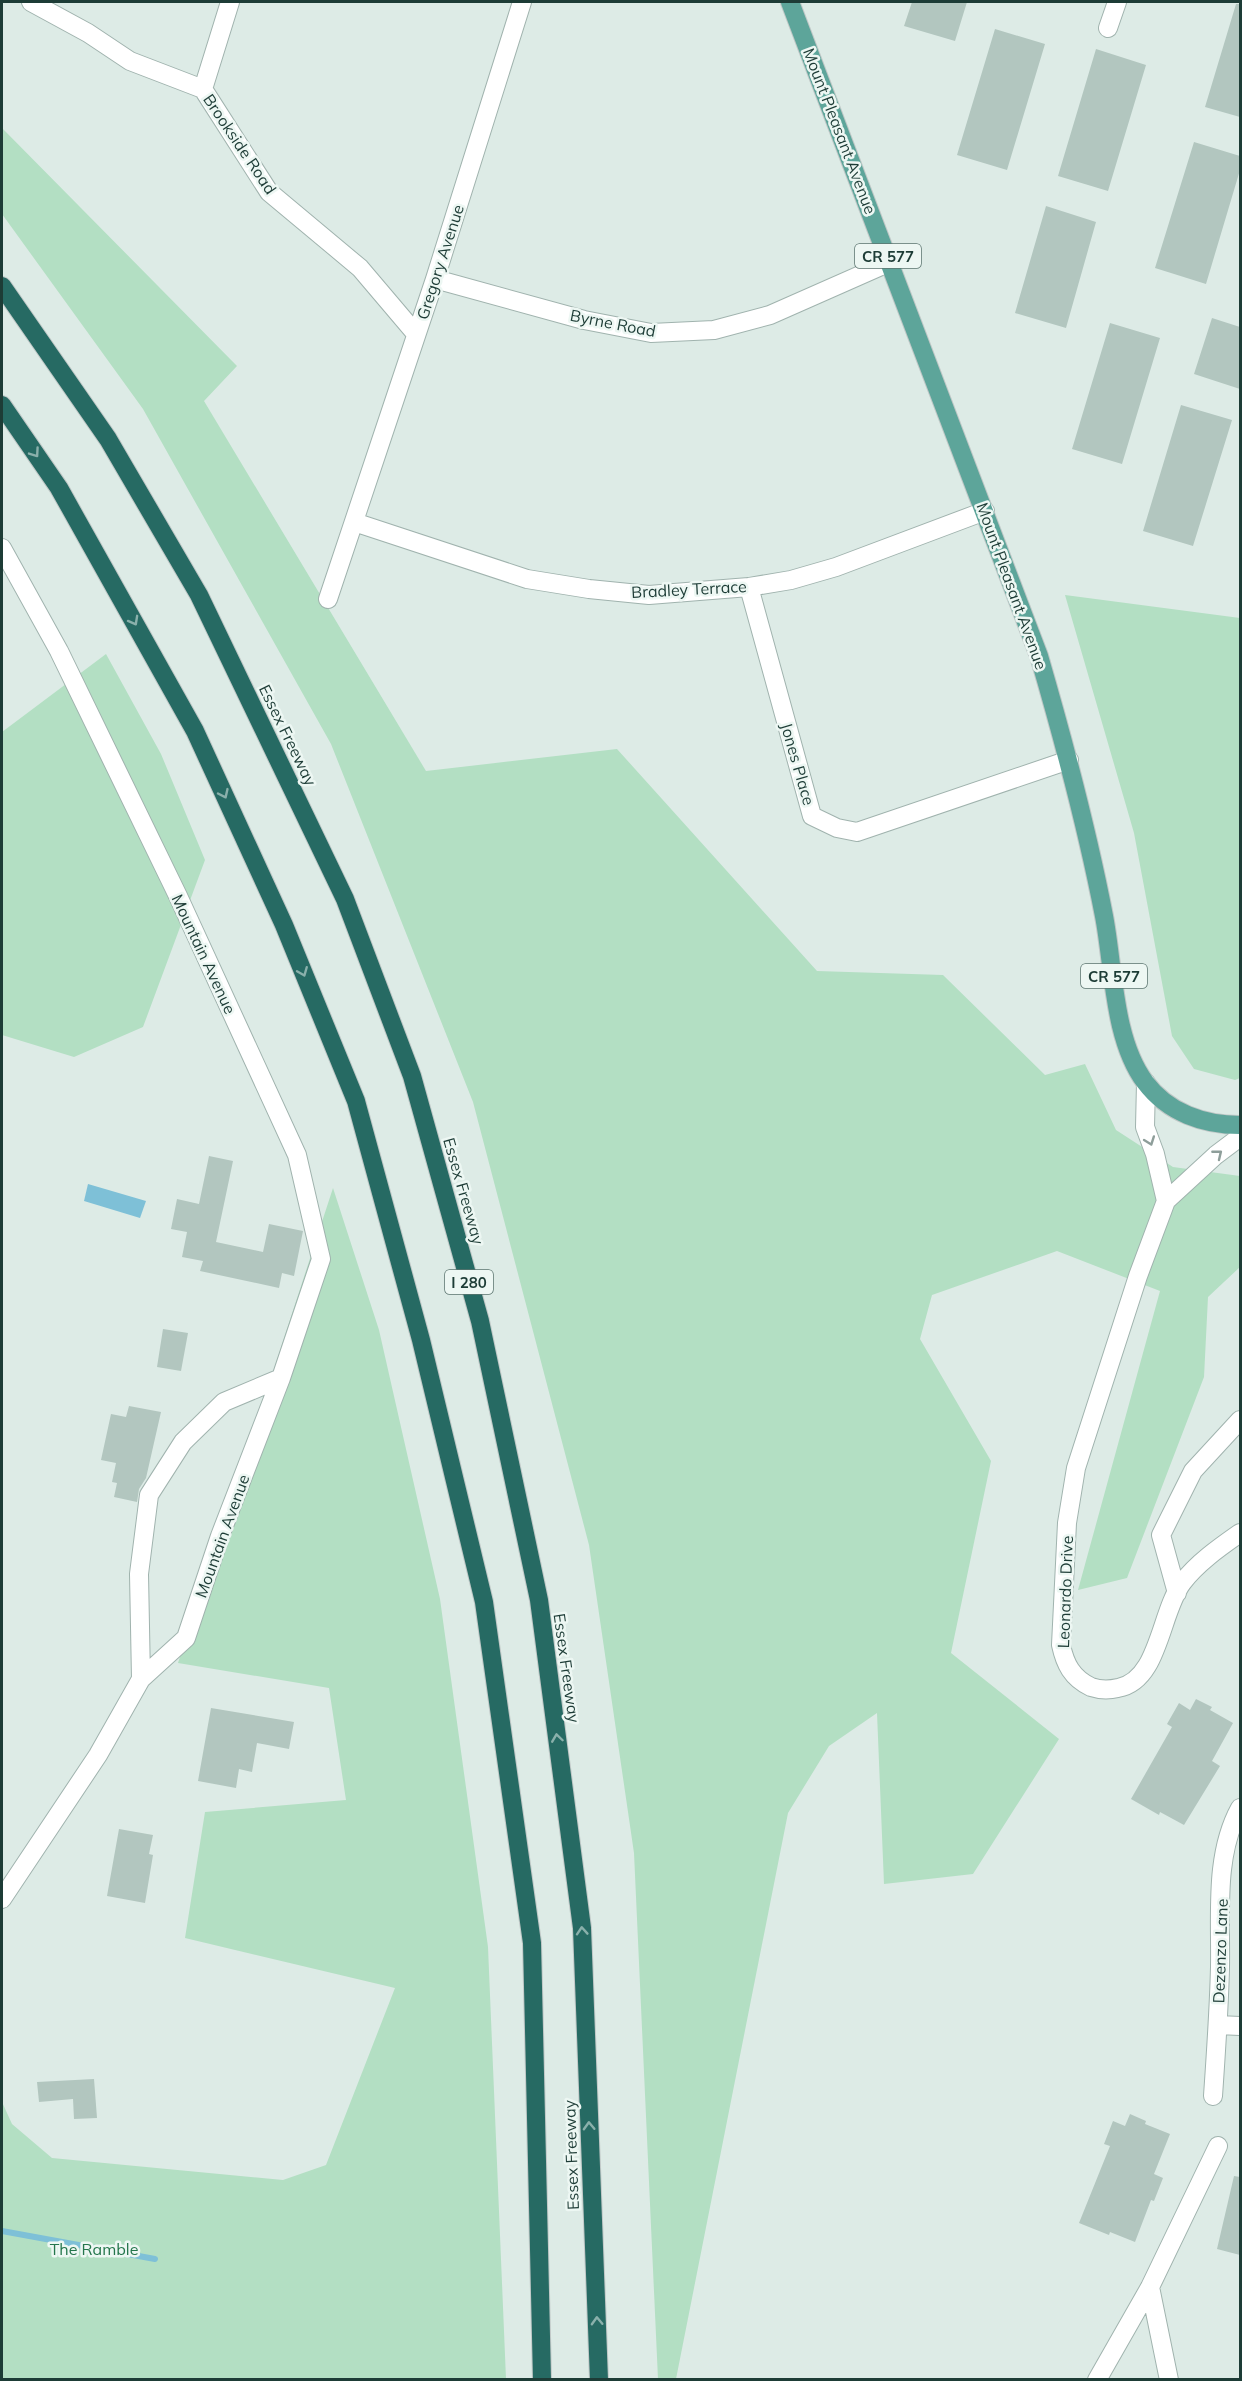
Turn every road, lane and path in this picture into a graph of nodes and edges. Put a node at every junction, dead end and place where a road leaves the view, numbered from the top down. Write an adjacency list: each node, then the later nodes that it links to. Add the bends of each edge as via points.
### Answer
1 (31, 2): 7 (street, Brookside Road, via 130,61)
2 (230, 2): 7 (street)
3 (522, 2): 9 (street, Gregory Avenue)
4 (790, 2): 8 (main road, Mount Pleasant Avenue / CR 577)
5 (1117, 2): 6 (street)
6 (1108, 28)
7 (203, 89): 11 (street, Brookside Road, via 269,192 360,268)
8 (890, 262): 9 (street, Byrne Road, via 770,315 714,330 651,333 584,320); 13 (main road, Mount Pleasant Avenue / CR 577)
9 (435, 279): 11 (street, Gregory Avenue)
10 (2, 286): 36 (highway, Essex Freeway / I 280, one-way to 10, via 582,1928 538,1600 480,1321 412,1076 345,899 199,595 108,439)
11 (416, 334): 14 (street, Gregory Avenue)
12 (2, 405): 35 (highway, Essex Freeway, one-way to 35, via 59,488 195,731 284,925 356,1101 421,1340 484,1602 532,1943)
13 (985, 511): 16 (street, Bradley Terrace, via 836,567); 18 (main road, Mount Pleasant Avenue / CR 577, via 1039,656)
14 (354, 522): 16 (street, Bradley Terrace, via 527,579 649,595); 17 (street, Gregory Avenue)
15 (2, 548): 23 (street, Mountain Avenue, via 59,651 297,1155 321,1259)
16 (749, 587): 18 (street, Jones Place, via 812,816 857,832)
17 (328, 599)
18 (1070, 760): 19 (main road, Mount Pleasant Avenue / CR 577, via 1104,916 1121,1019 1130,1057)
19 (1146, 1083): 20 (main road, Mount Pleasant Avenue / CR 577, via 1164,1101 1198,1120); 22 (street, one-way to 22, via 1145,1127)
20 (1240, 1125)
21 (1240, 1137): 22 (street, one-way to 21)
22 (1166, 1201): 26 (street, Leonardo Drive, via 1076,1468 1067,1523 1061,1644 1071,1672 1094,1688 1116,1689 1136,1681 1146,1670)
23 (281, 1378): 27 (street, Mountain Avenue, via 220,1536 186,1638); 27 (street, via 224,1402 183,1442 149,1495 139,1574)
24 (1240, 1420): 26 (street, via 1193,1471 1161,1535)
25 (1240, 1533): 26 (street, Leonardo Drive, via 1208,1558)
26 (1177, 1593)
27 (141, 1679): 29 (street, Mountain Avenue, via 98,1755)
28 (1240, 1808): 30 (street, Dezenzo Lane, via 1223,1858)
29 (2, 1899)
30 (1218, 2025): 31 (street); 32 (street, Dezenzo Lane)
31 (1240, 2026)
32 (1213, 2096)
33 (1218, 2145): 34 (street)
34 (1150, 2287): 37 (street); 38 (street)
35 (542, 2379)
36 (599, 2379)
37 (1097, 2379)
38 (1169, 2379)

